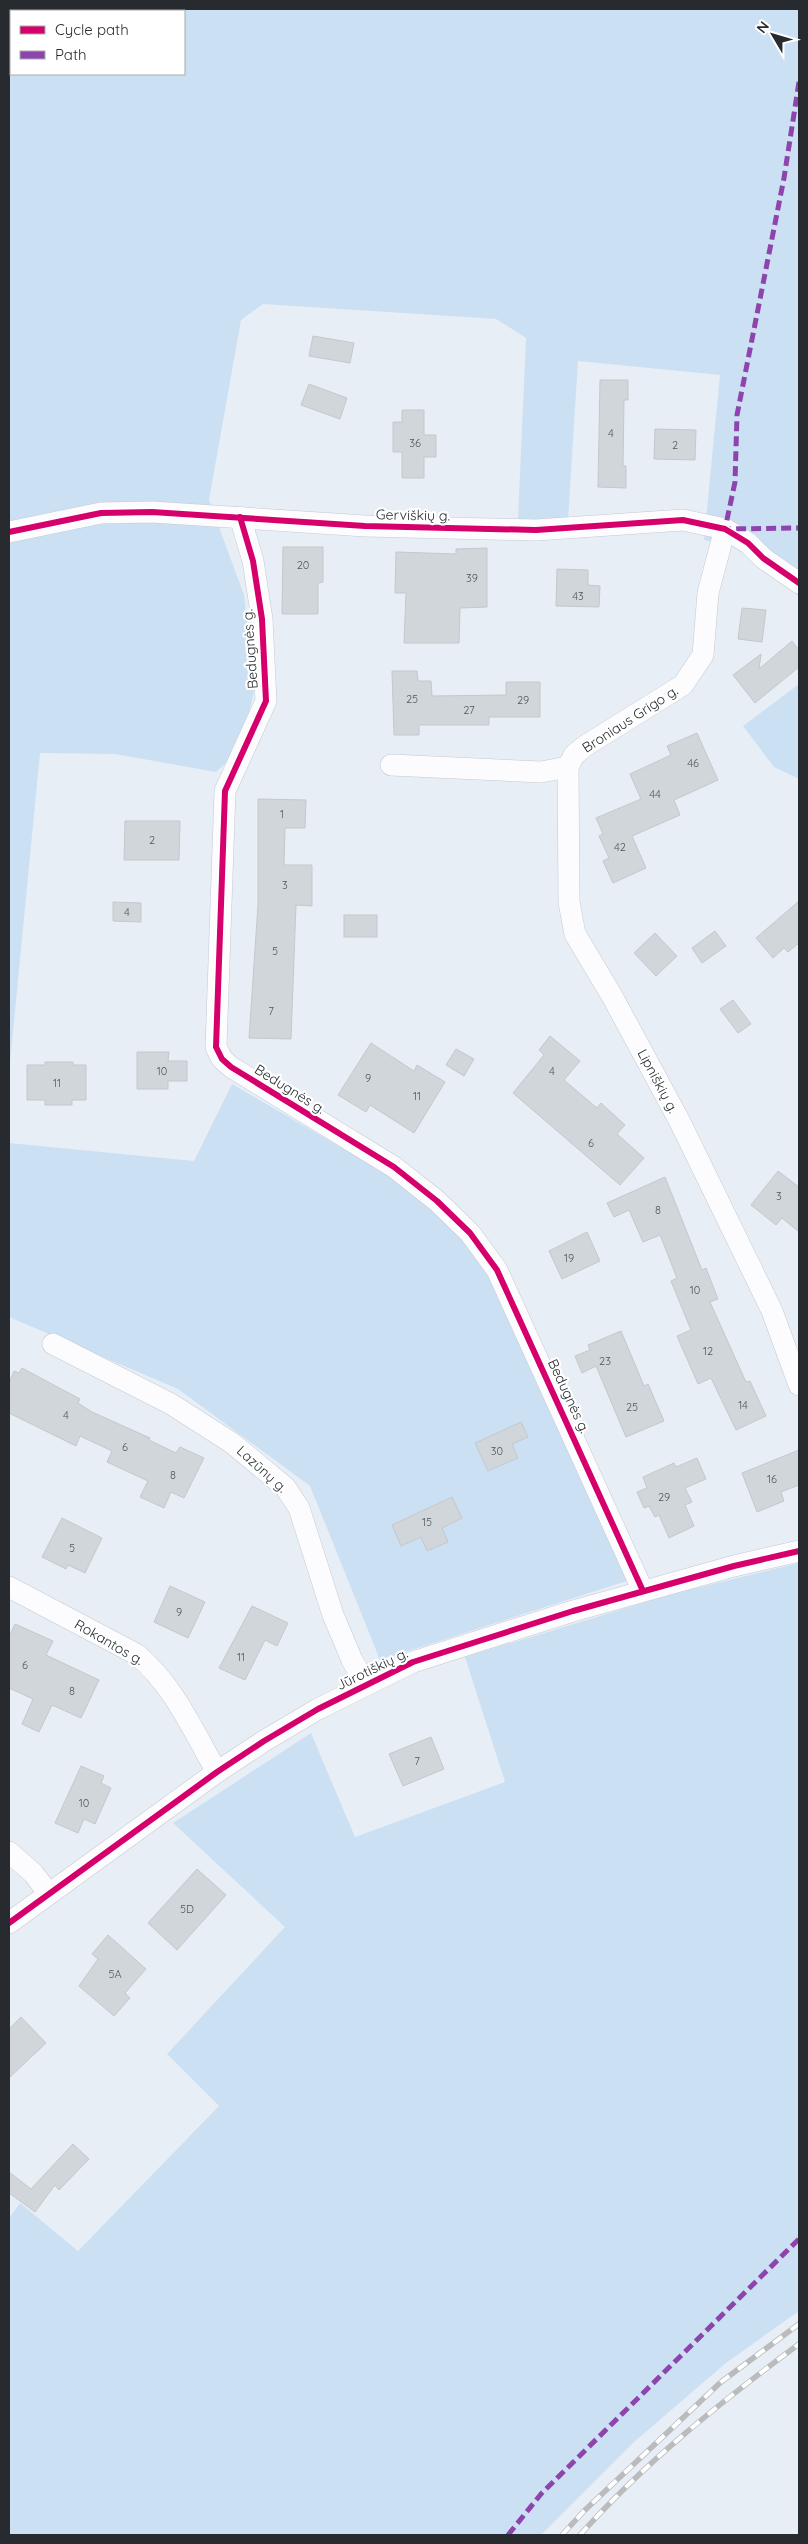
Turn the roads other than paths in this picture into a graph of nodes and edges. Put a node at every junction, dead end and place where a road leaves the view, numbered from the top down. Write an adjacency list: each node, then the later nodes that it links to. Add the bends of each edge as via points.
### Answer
1 (240, 517): 2 (street, Gerviškių g., via 365,526 536,530 683,520); 3 (street, Gerviškių g., via 101,513); 11 (street, Bedugnės g., via 253,561 262,619 266,701 226,791 216,1047 231,1067 394,1167 437,1201 470,1233 497,1270)
2 (725, 529): 4 (street, Gerviškių g.); 6 (street, Broniaus Grigo g., via 708,593 703,656 683,685 585,746 574,755)
3 (9, 532)
4 (799, 583)
5 (391, 765): 6 (street, via 541,772)
6 (568, 767): 8 (street, Lipniškių g., via 569,902 575,934 680,1122 772,1311)
7 (53, 1344): 12 (street, Lazūnų g., via 171,1404 232,1443 285,1488 300,1508 334,1615)
8 (799, 1385)
9 (799, 1551): 11 (street, Jūrotiškių g.)
10 (9, 1587): 13 (street, Rokantos g., via 136,1654 154,1669 170,1689)
11 (644, 1591): 12 (street, Jūrotiškių g., via 466,1644 414,1662)
12 (366, 1685): 13 (street, Jūrotiškių g., via 318,1709)
13 (217, 1772): 15 (street, Jūrotiškių g.)
14 (9, 1852): 15 (street, via 33,1873)
15 (49, 1894): 16 (street, Jūrotiškių g.)
16 (9, 1923)

